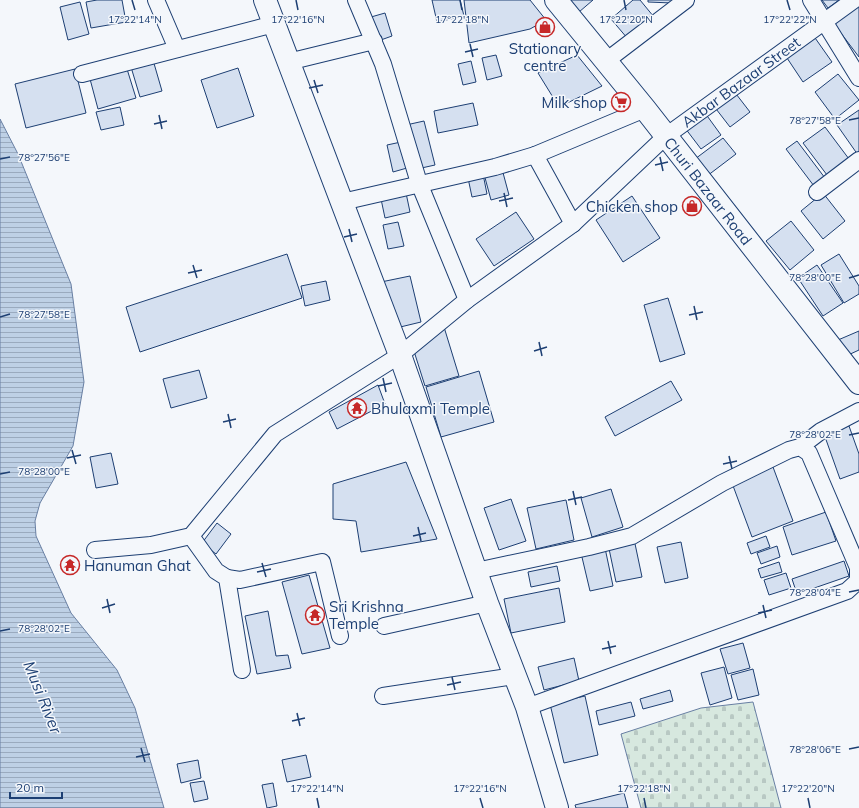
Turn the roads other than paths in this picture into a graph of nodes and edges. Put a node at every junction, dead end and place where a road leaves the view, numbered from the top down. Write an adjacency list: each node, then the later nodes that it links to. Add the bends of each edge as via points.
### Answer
1 (156, 0): 11 (street)
2 (265, 0): 9 (main road)
3 (356, 0): 10 (street)
4 (556, 0): 12 (main road, Churi Bazaar Road)
5 (686, 0): 12 (street)
6 (811, 0): 8 (street)
7 (854, 0): 8 (street, Akbar Bazaar Street)
8 (824, 20): 15 (street); 17 (street, Akbar Bazaar Street)
9 (274, 24): 11 (street); 13 (main road)
10 (374, 42): 13 (street); 20 (street)
11 (177, 49): 14 (street)
12 (606, 61): 16 (main road, Churi Bazaar Road)
13 (288, 62): 22 (main road)
14 (82, 74)
15 (859, 78)
16 (645, 109): 17 (main road, Churi Bazaar Road); 18 (street)
17 (666, 136): 23 (street, Akbar Bazaar Street); 26 (main road, Churi Bazaar Road)
18 (535, 155): 20 (street, via 494,167); 23 (street)
19 (859, 160): 21 (street)
20 (419, 183): 22 (street); 24 (street)
21 (817, 192)
22 (342, 202): 25 (main road)
23 (572, 224): 24 (street, Akbar Bazaar Street)
24 (467, 300): 25 (street, Akbar Bazaar Street)
25 (400, 355): 29 (street, Akbar Bazaar Street, via 275,434); 32 (main road)
26 (859, 383)
27 (859, 412): 28 (street, via 821,431)
28 (800, 447): 31 (street, via 809,453); 32 (street, via 789,450 722,484 632,536)
29 (191, 536): 30 (street, via 151,546); 33 (street, via 216,570)
30 (95, 550)
31 (858, 565): 40 (street, via 858,581 846,591)
32 (476, 571): 34 (main road)
33 (227, 578): 36 (street, via 240,580 322,562); 37 (street)
34 (487, 603): 35 (street); 38 (main road)
35 (384, 626)
36 (340, 636)
37 (242, 670)
38 (514, 676): 39 (street); 40 (main road)
39 (383, 696)
40 (527, 708): 41 (main road)
41 (557, 808)

